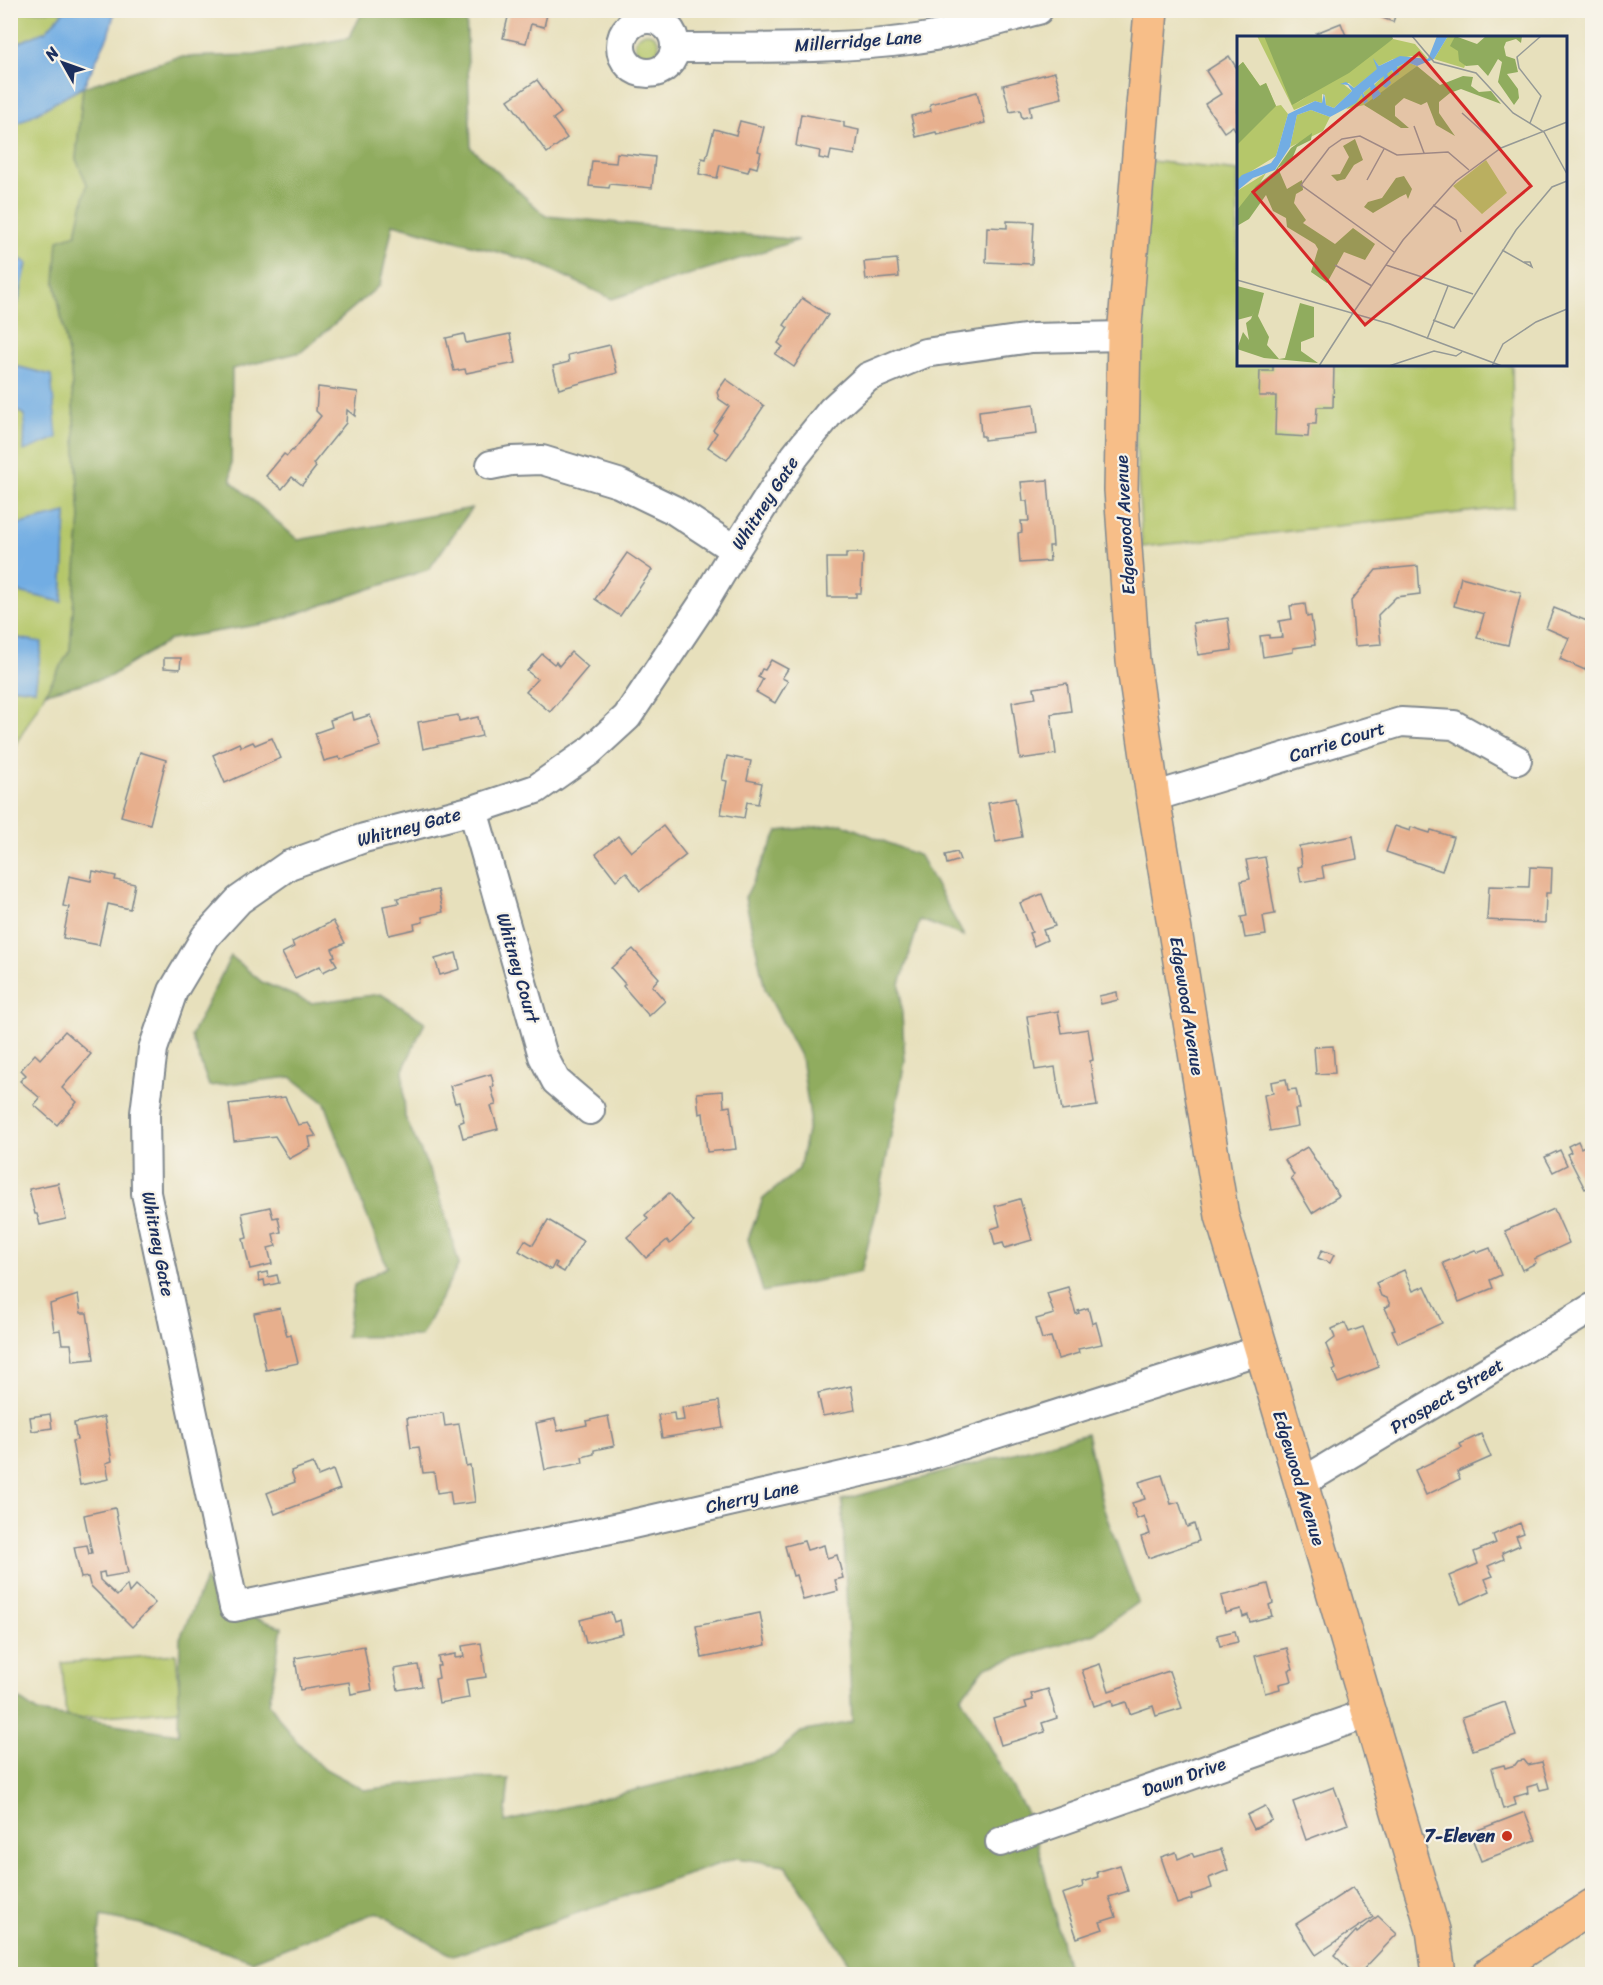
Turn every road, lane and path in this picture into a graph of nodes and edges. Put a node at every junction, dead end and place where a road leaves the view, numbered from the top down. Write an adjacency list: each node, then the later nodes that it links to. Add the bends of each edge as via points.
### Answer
1 (1038, 10): 3 (street, Millerridge Lane, via 932,37 865,45)
2 (1151, 10): 4 (main road, Edgewood Avenue)
3 (675, 48)
4 (1124, 336): 6 (street, Whitney Gate, via 1032,338 925,353 868,377 832,410 795,456); 8 (main road, Edgewood Avenue, via 1121,490 1133,661)
5 (491, 465): 6 (street, via 542,460 618,483 674,510)
6 (735, 550): 9 (street, Whitney Gate, via 627,717 590,751 536,789)
7 (1517, 760): 8 (street, Carrie Court, via 1454,725 1401,722)
8 (1153, 797): 12 (main road, Edgewood Avenue, via 1222,1216)
9 (473, 810): 10 (street, Whitney Court, via 543,1056 556,1081); 14 (street, Whitney Gate, via 364,838 289,865 239,900 206,936 174,991 153,1049 145,1113 146,1193)
10 (590, 1110)
11 (1593, 1308): 13 (street, Prospect Street)
12 (1260, 1350): 13 (main road, Edgewood Avenue); 14 (street, Cherry Lane, via 913,1460 615,1528)
13 (1300, 1483): 15 (main road, Edgewood Avenue)
14 (234, 1607)
15 (1369, 1713): 16 (street, Dawn Drive); 18 (main road, Edgewood Avenue, via 1433,1930)
16 (1000, 1842)
17 (1593, 1906): 19 (main road)
18 (1439, 1974)
19 (1489, 1974)

